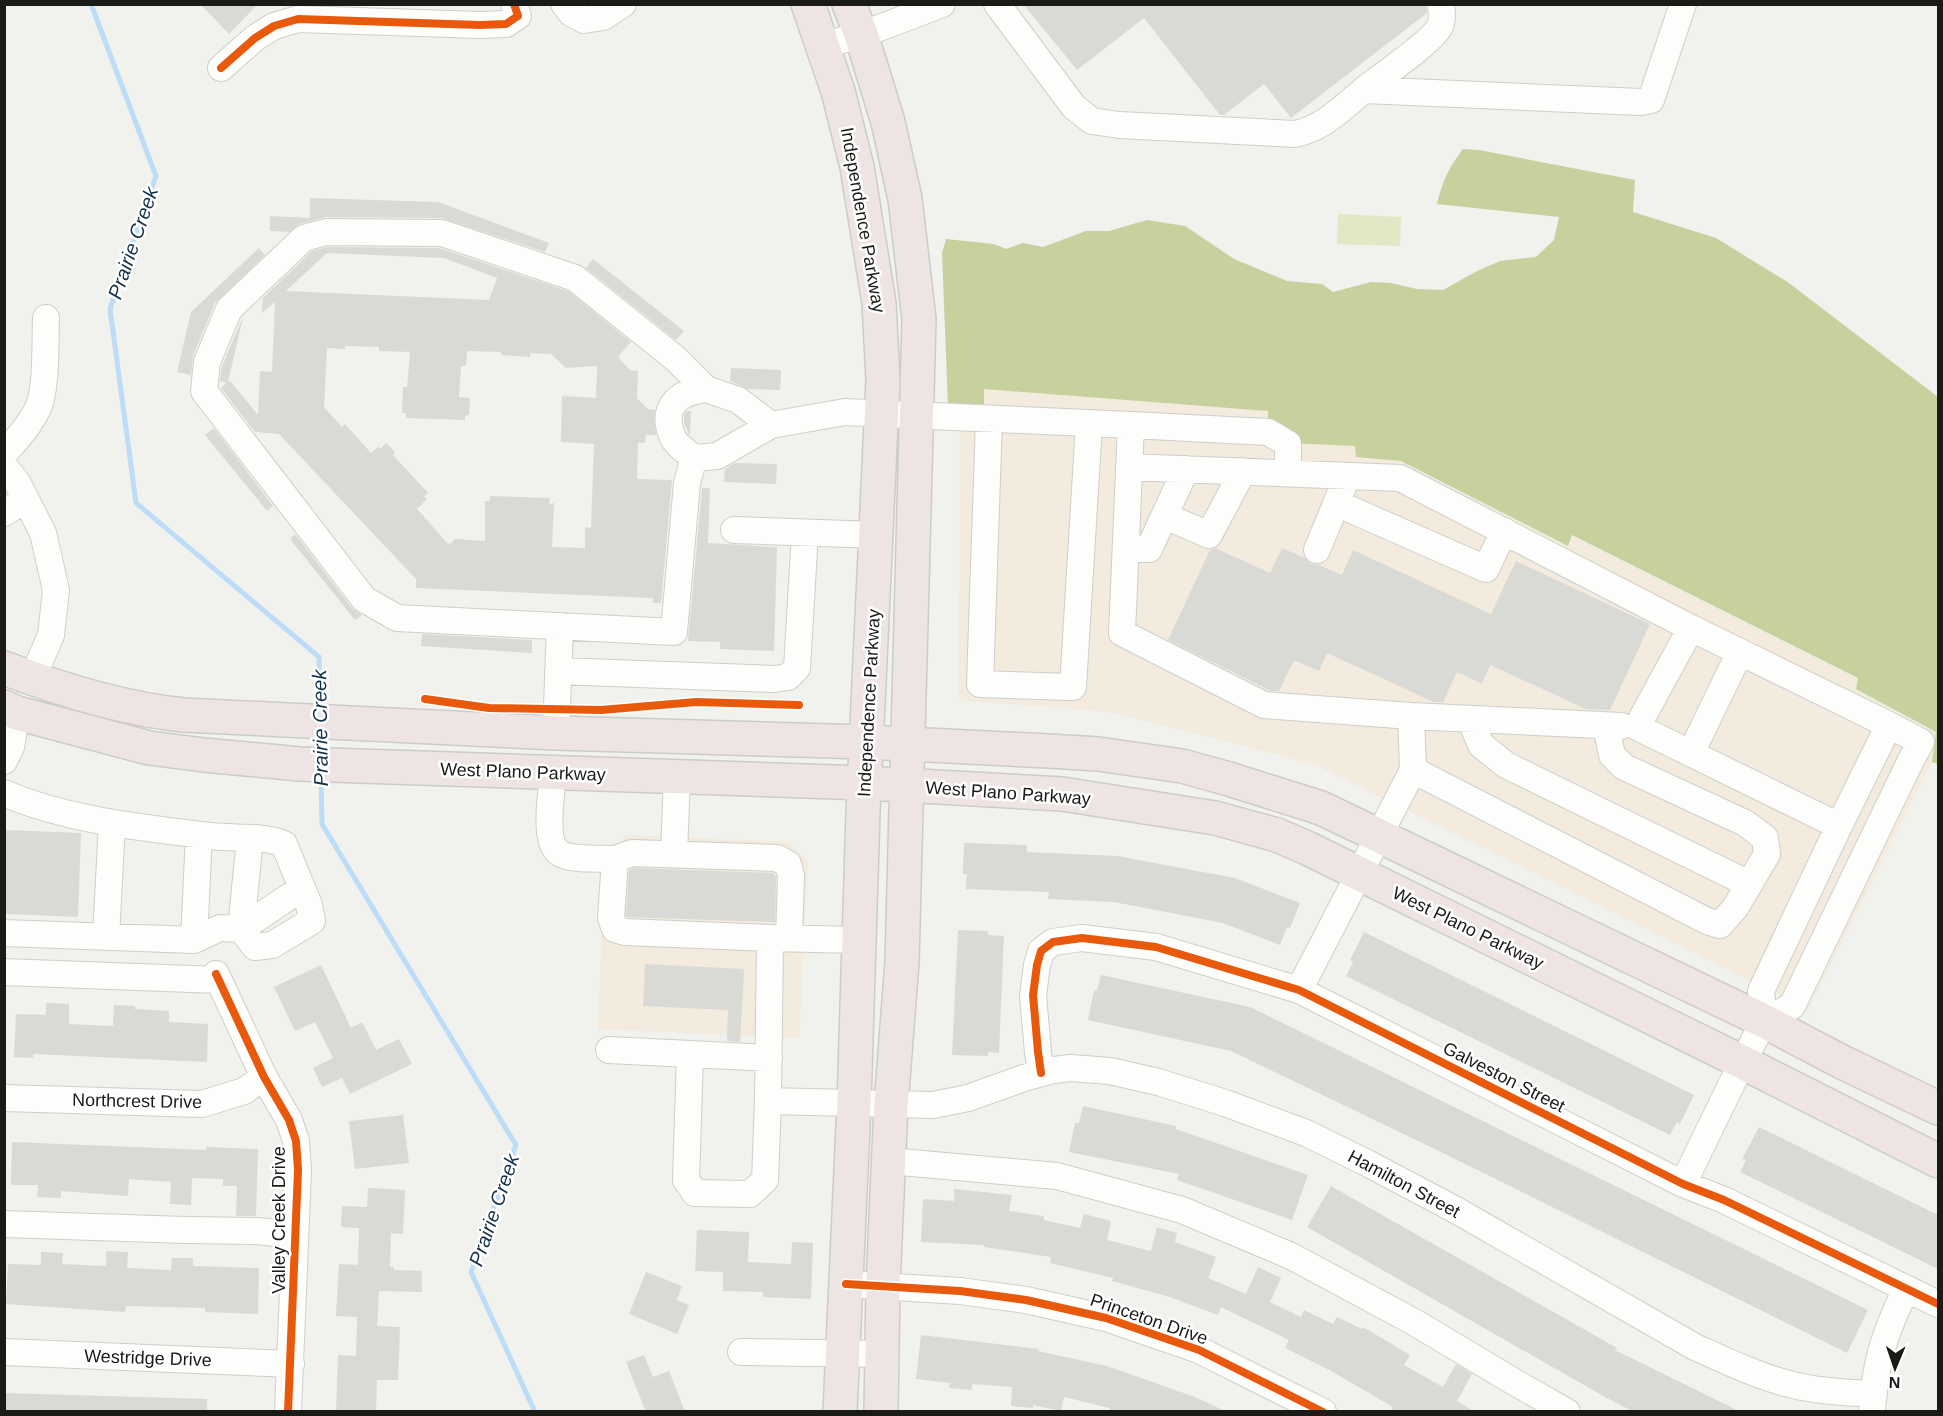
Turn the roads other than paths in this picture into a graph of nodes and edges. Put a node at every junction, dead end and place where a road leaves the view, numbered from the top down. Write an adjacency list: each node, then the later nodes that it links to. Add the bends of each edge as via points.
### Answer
1 (514, 4): 11 (street, via 518,15 506,24 298,19 274,26)
2 (564, 4): 3 (street, via 584,20 603,17)
3 (623, 4)
4 (808, 4): 10 (main road, Independence Parkway)
5 (942, 4): 9 (street)
6 (997, 4): 12 (street, via 1074,107 1092,121 1295,134 1312,131)
7 (1441, 4): 12 (street, via 1443,16 1428,40)
8 (1683, 4): 12 (street, via 1651,100)
9 (855, 19): 10 (street); 17 (main road, via 888,122 904,199 919,320)
10 (824, 46): 16 (main road, Independence Parkway, via 857,166 879,303)
11 (220, 68)
12 (1364, 90)
13 (46, 318): 23 (street, via 39,406)
14 (706, 389): 15 (street); 24 (street, via 690,391 677,399 669,422 674,440); 41 (street, via 676,359 575,278 442,233 327,232 304,238 230,309 207,362 204,391 364,599 397,618)
15 (738, 400): 20 (street); 22 (street, via 746,420)
16 (882, 414): 17 (street); 20 (street, via 845,412); 38 (main road, Independence Parkway)
17 (917, 416): 18 (street); 55 (main road)
18 (989, 420): 19 (street); 19 (street, via 980,684 1026,686 1073,687)
19 (1089, 424): 21 (street)
20 (771, 425): 22 (street)
21 (1131, 425): 26 (street); 29 (street, via 1268,432 1288,444)
22 (737, 444): 24 (street, via 717,456)
23 (4, 454)
24 (694, 458): 41 (street, via 687,483 674,632)
25 (4, 466): 31 (street)
26 (1129, 467): 27 (street); 39 (street)
27 (1186, 469): 28 (street); 34 (street)
28 (1243, 471): 29 (street); 34 (street, via 1209,535)
29 (1288, 473): 30 (street)
30 (1347, 475): 32 (street); 36 (street, via 1400,478)
31 (26, 500): 33 (street); 45 (street, via 44,533 56,590 51,635)
32 (1336, 503): 36 (street, via 1486,569); 40 (street)
33 (4, 513)
34 (1166, 516): 39 (street, via 1149,549)
35 (734, 530): 37 (street)
36 (1504, 531): 42 (street)
37 (805, 533): 38 (street); 44 (street, via 797,668 789,677)
38 (878, 535): 54 (main road, Independence Parkway)
39 (1126, 548): 47 (street, via 1122,633 1264,705)
40 (1317, 550)
41 (560, 626): 44 (street)
42 (1691, 628): 43 (street); 51 (street)
43 (1740, 652): 49 (street); 56 (street)
44 (558, 671): 52 (street)
45 (18, 673): 46 (main road); 52 (main road, via 156,712)
46 (11, 710): 57 (street, via 11,747); 59 (main road, West Plano Parkway, via 149,748 300,764)
47 (1411, 717): 48 (street); 58 (street)
48 (1470, 719): 50 (street); 73 (street, via 1481,745 1506,765)
49 (1889, 725): 66 (street); 82 (street, via 1921,742 1792,1006)
50 (1606, 726): 51 (street); 73 (street, via 1612,755 1624,767 1745,824 1765,838 1767,854)
51 (1637, 727): 56 (street)
52 (556, 733): 53 (main road); 59 (main road, via 539,754)
53 (607, 734): 54 (main road); 60 (main road, via 566,758)
54 (867, 742): 55 (main road); 62 (main road, Independence Parkway)
55 (909, 744): 63 (main road); 68 (main road, via 1098,754 1182,766 1321,808)
56 (1691, 753): 66 (street)
57 (4, 761)
58 (1413, 770): 68 (street); 73 (street, via 1707,921 1720,925)
59 (508, 771): 60 (main road, West Plano Parkway)
60 (553, 773): 61 (main road, West Plano Parkway); 71 (street, via 550,840 558,852 573,857)
61 (676, 777): 62 (main road, West Plano Parkway); 70 (street)
62 (864, 783): 63 (main road, West Plano Parkway); 79 (main road, Independence Parkway)
63 (907, 786): 72 (main road, West Plano Parkway, via 1062,794 1205,816 1277,835); 92 (main road)
64 (4, 793): 65 (street, via 28,804)
65 (112, 823): 67 (street); 76 (street)
66 (1839, 826): 82 (street, via 1761,991)
67 (199, 835): 69 (street); 78 (street)
68 (1379, 836): 72 (street); 82 (main road)
69 (250, 838): 74 (street); 74 (street, via 269,838 284,844 312,921 272,945 255,947)
70 (674, 854): 71 (street, via 632,853); 77 (street, via 777,858 788,864 791,876)
71 (615, 859): 77 (street, via 611,918 615,929)
72 (1354, 882): 81 (street); 86 (main road, West Plano Parkway)
73 (1749, 884)
74 (241, 929): 78 (street, via 220,928)
75 (4, 933): 76 (street)
76 (106, 937): 78 (street)
77 (780, 938): 79 (street); 85 (street)
78 (194, 940)
79 (858, 940): 91 (main road, Independence Parkway)
80 (4, 972): 88 (street, Valley Creek Drive, via 217,977)
81 (1299, 990): 87 (street, Galveston Street, via 1156,947 1082,938 1053,942 1041,951 1033,995); 96 (street, Galveston Street)
82 (1764, 1022): 86 (street); 93 (main road)
83 (609, 1050): 84 (street)
84 (690, 1054): 85 (street); 90 (street, via 686,1180 695,1193 750,1194 765,1180)
85 (769, 1058): 90 (street)
86 (1738, 1071): 95 (main road, West Plano Parkway); 96 (street)
87 (1041, 1073): 92 (street, Hamilton Street, via 968,1098 933,1105); 108 (street, Hamilton Street, via 1071,1068 1110,1071 1225,1103 1306,1133 1454,1209 1695,1347 1771,1379)
88 (264, 1077): 89 (street, Northcrest Drive, via 244,1091 202,1104); 98 (street, Valley Creek Drive, via 289,1120 296,1141)
89 (4, 1098)
90 (768, 1101): 91 (street, Hamilton Street)
91 (854, 1104): 92 (street, Hamilton Street); 99 (main road, Independence Parkway)
92 (902, 1105): 94 (main road)
93 (1938, 1108)
94 (889, 1161): 100 (main road); 113 (street, via 1057,1176 1182,1210 1291,1256 1414,1322)
95 (1938, 1161)
96 (1683, 1184): 101 (street, Galveston Street)
97 (4, 1224): 98 (street)
98 (296, 1235): 107 (street, Valley Creek Drive)
99 (846, 1284): 100 (street, Princeton Drive); 105 (main road, Independence Parkway)
100 (884, 1285): 106 (main road); 112 (street, Princeton Drive, via 1015,1298 1106,1318 1199,1350)
101 (1906, 1289): 102 (street, Galveston Street); 108 (street, via 1882,1345)
102 (1938, 1304)
103 (4, 1352): 107 (street, Westridge Drive)
104 (741, 1352): 105 (street)
105 (842, 1352): 106 (street); 111 (main road, Independence Parkway)
106 (883, 1354): 109 (main road)
107 (291, 1364): 110 (street, Valley Creek Drive)
108 (1873, 1403)
109 (881, 1411)
110 (288, 1412)
111 (840, 1412)
112 (1323, 1412)
113 (1567, 1412)

